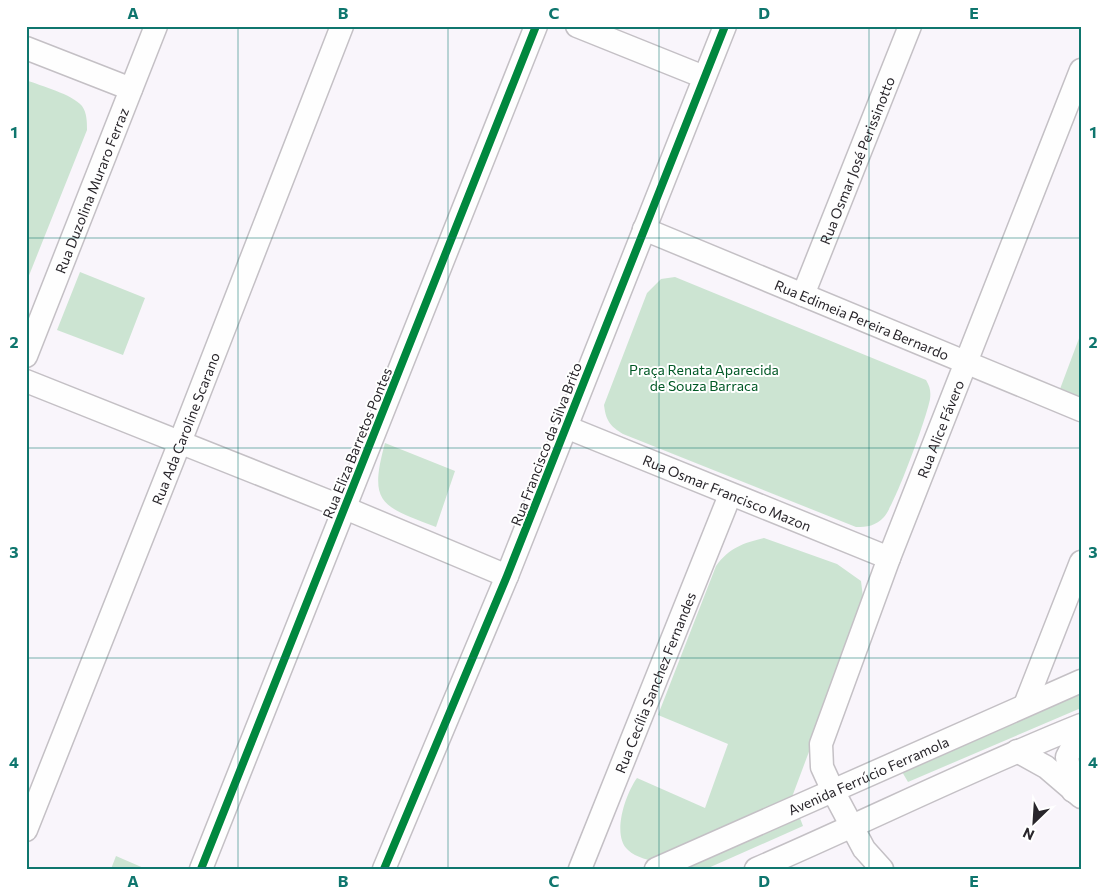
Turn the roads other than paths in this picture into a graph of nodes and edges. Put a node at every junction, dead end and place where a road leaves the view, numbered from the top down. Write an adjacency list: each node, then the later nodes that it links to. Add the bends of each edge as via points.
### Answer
1 (156, 26): 10 (street, Rua Duzolina Muraro Ferraz)
2 (342, 26): 18 (street, Rua Ada Caroline Scarano)
3 (536, 26): 20 (street, Rua Eliza Barretos Pontes)
4 (578, 26): 9 (street)
5 (725, 26): 9 (street, Rua Francisco da Silva Brito)
6 (910, 26): 12 (street, Rua Osmar José Perissinotto)
7 (26, 48): 10 (street)
8 (1081, 70): 14 (street, Rua Alice Fávero)
9 (704, 77): 11 (street, Rua Francisco da Silva Brito)
10 (132, 89): 13 (street, Rua Duzolina Muraro Ferraz)
11 (644, 229): 12 (street, Rua Edimeia Pereira Bernardo); 17 (street, Rua Francisco da Silva Brito)
12 (803, 295): 14 (street, Rua Edimeia Pereira Bernardo)
13 (26, 356)
14 (966, 363): 16 (street, Rua Edimeia Pereira Bernardo); 21 (street, Rua Alice Fávero)
15 (26, 381): 18 (street)
16 (1081, 410)
17 (566, 427): 19 (street, Rua Osmar Francisco Mazon); 23 (street, Rua Francisco da Silva Brito)
18 (180, 442): 20 (street); 32 (street, Rua Ada Caroline Scarano)
19 (730, 495): 21 (street, Rua Osmar Francisco Mazon); 35 (street, Rua Cecília Sanchez Fernandes)
20 (344, 508): 23 (street); 33 (street, Rua Eliza Barretos Pontes)
21 (889, 558): 29 (street, Rua Alice Fávero, via 820,744 822,767)
22 (1081, 562): 25 (street)
23 (507, 576): 34 (street, Rua Francisco da Silva Brito)
24 (1081, 681): 25 (street, Avenida Ferrúcio Ferramola)
25 (1025, 705): 29 (street, Avenida Ferrúcio Ferramola)
26 (1081, 725): 28 (street)
27 (1081, 730): 30 (street, via 1067,757)
28 (1017, 750): 30 (street, via 1046,767); 31 (street)
29 (833, 791): 31 (street, Rua Alice Fávero); 36 (street, Avenida Ferrúcio Ferramola)
30 (1077, 794)
31 (851, 828): 37 (street); 38 (street, Rua Alice Fávero)
32 (26, 830)
33 (202, 869)
34 (384, 869)
35 (580, 869)
36 (656, 869)
37 (756, 869)
38 (882, 869)

